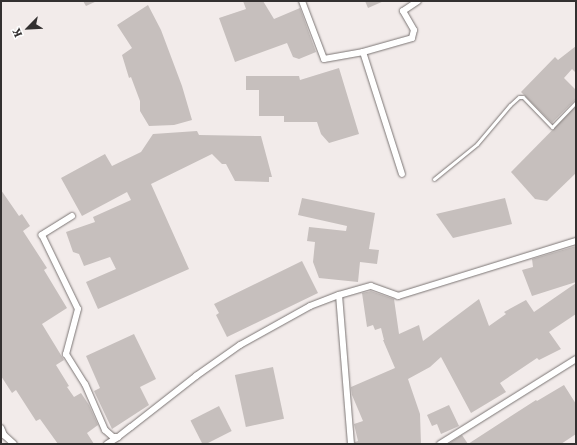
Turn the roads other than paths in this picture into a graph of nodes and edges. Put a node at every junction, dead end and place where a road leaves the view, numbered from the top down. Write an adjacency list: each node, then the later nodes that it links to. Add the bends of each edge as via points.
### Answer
1 (302, 1): 3 (street, via 324,59)
2 (418, 1): 3 (street, via 403,11 414,30 412,38)
3 (363, 52): 5 (street)
4 (576, 102): 6 (lane, via 552,127 523,97 519,97 477,144)
5 (402, 174)
6 (434, 179)
7 (72, 216): 12 (street, via 42,236 78,309 66,354 85,384 105,430 113,437)
8 (576, 241): 9 (street, via 398,296 372,286)
9 (339, 295): 12 (street, via 310,306 240,345); 15 (street)
10 (576, 359): 16 (street)
11 (1, 428): 13 (street, via 4,435)
12 (118, 437): 14 (street)
13 (14, 444)
14 (107, 444)
15 (352, 444)
16 (440, 444)

